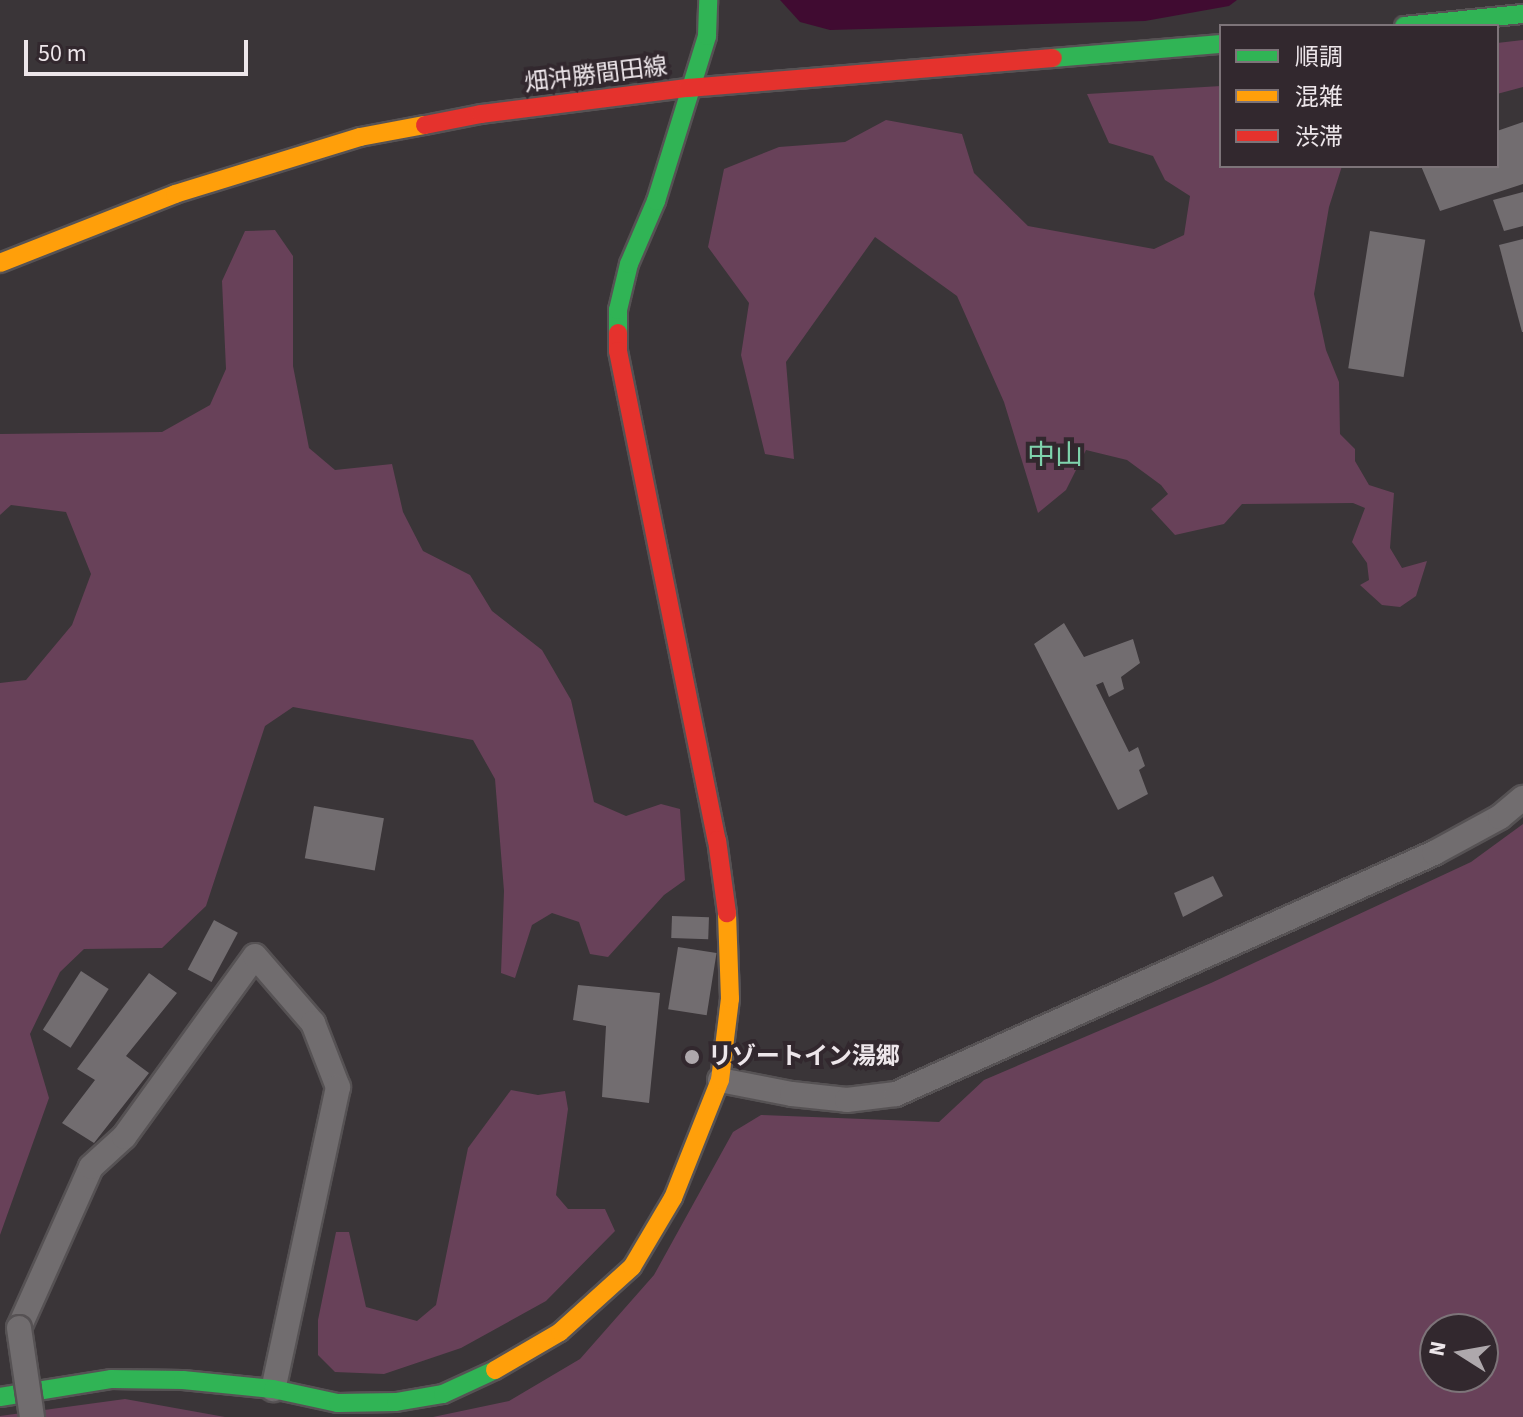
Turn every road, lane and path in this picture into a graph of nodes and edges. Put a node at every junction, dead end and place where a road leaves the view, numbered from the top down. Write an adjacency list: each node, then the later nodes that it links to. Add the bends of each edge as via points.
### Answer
1 (708, 0): 5 (street, via 707,36)
2 (1523, 14): 3 (street)
3 (1424, 24)
4 (1219, 44): 5 (street, 畑沖勝間田線)
5 (688, 88): 6 (street, 畑沖勝間田線, via 481,114 360,137 175,194); 8 (street, via 656,201 629,264 618,310 618,351 717,840 729,927 730,999)
6 (0, 263)
7 (1523, 798): 8 (street, via 1500,817 1434,853 896,1094 847,1100)
8 (720, 1080): 10 (street, via 673,1198 632,1267 560,1332)
9 (273, 1389): 10 (street, via 338,1403); 11 (street, via 111,1379); 12 (street, bridge, via 338,1087 313,1023 255,956 124,1137 91,1167 19,1328)
10 (443, 1394): 13 (street)
11 (0, 1397)
12 (32, 1417)
13 (429, 1417)

